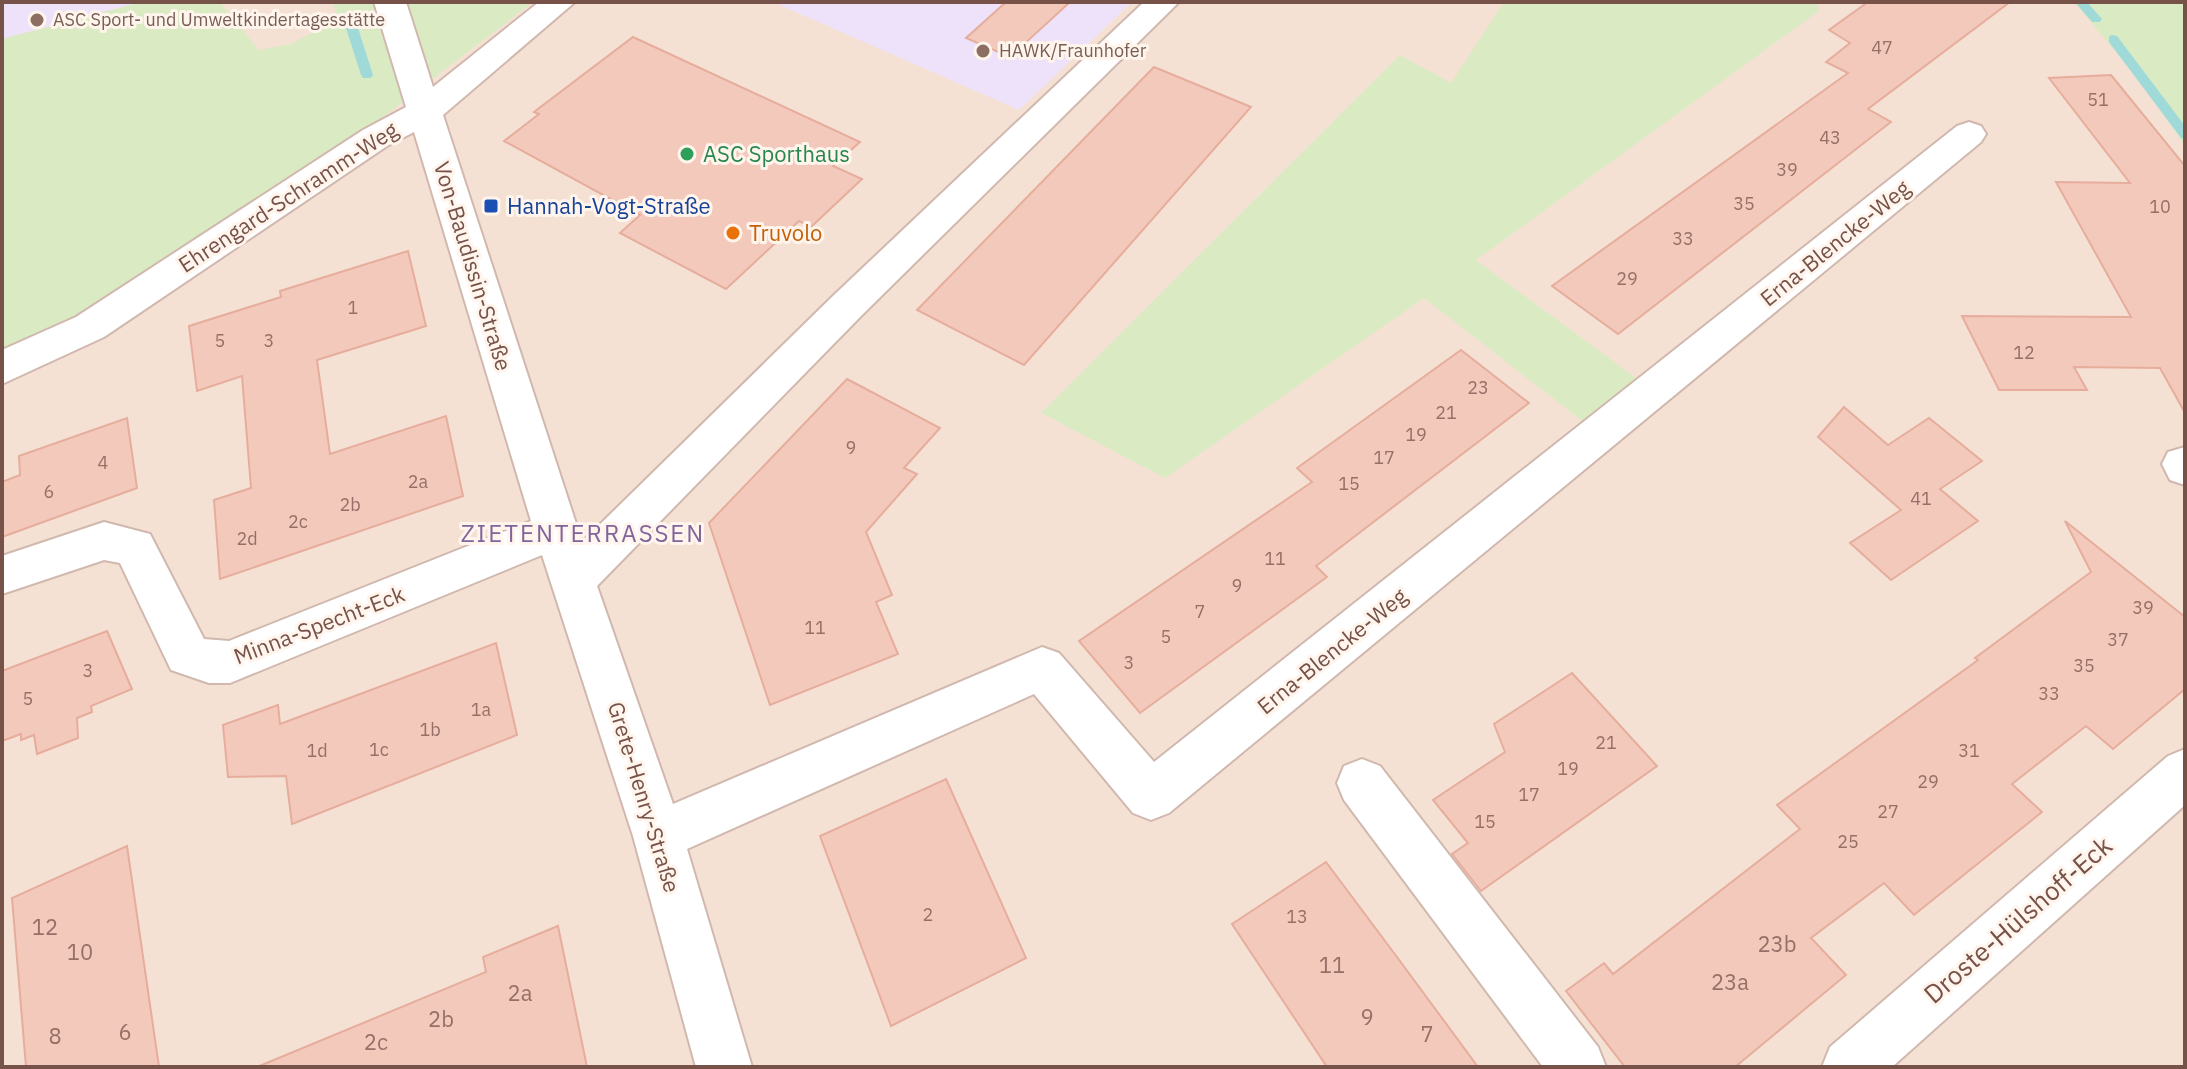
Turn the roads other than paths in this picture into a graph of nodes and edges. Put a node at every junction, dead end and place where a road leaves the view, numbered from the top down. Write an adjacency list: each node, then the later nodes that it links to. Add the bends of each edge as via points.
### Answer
1 (390, 2): 4 (street, Von-Baudissin-Straße)
2 (559, 2): 4 (street, Ehrengard-Schramm-Weg)
3 (1163, 2): 9 (street, via 847,306)
4 (424, 112): 6 (street, Ehrengard-Schramm-Weg, via 375,138 90,327); 7 (street, Von-Baudissin-Straße)
5 (1969, 134): 12 (street, Erna-Blencke-Weg, via 1151,796 1042,668)
6 (2, 368)
7 (556, 530): 8 (street, Minna-Specht-Eck, via 230,662 188,655 134,547 104,541); 9 (street, Grete-Henry-Straße)
8 (2, 575)
9 (573, 581): 12 (street, Grete-Henry-Straße)
10 (2185, 773): 15 (street, Droste-Hülshoff-Eck)
11 (1362, 783): 14 (street)
12 (658, 836): 13 (street, Grete-Henry-Straße)
13 (724, 1067)
14 (1578, 1067)
15 (1850, 1067)

